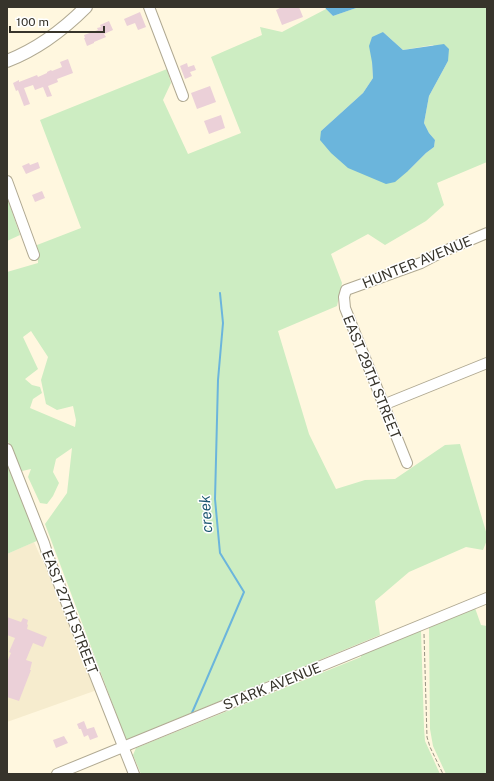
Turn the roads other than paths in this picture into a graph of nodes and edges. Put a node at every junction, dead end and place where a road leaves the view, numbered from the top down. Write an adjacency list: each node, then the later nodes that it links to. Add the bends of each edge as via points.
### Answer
1 (86, 7): 3 (main road, via 52,37 21,56)
2 (149, 7): 4 (street)
3 (7, 61)
4 (183, 96)
5 (7, 181): 7 (street)
6 (487, 233): 8 (street, HUNTER AVENUE, via 421,263)
7 (34, 255)
8 (346, 290): 10 (street, EAST 29TH STREET, via 345,308)
9 (487, 363): 10 (street)
10 (383, 405): 12 (street, EAST 29TH STREET)
11 (7, 449): 14 (street, EAST 27TH STREET)
12 (407, 463)
13 (487, 598): 14 (street, STARK AVENUE)
14 (124, 747): 15 (street, STARK AVENUE); 16 (street, EAST 27TH STREET)
15 (57, 774)
16 (134, 774)

